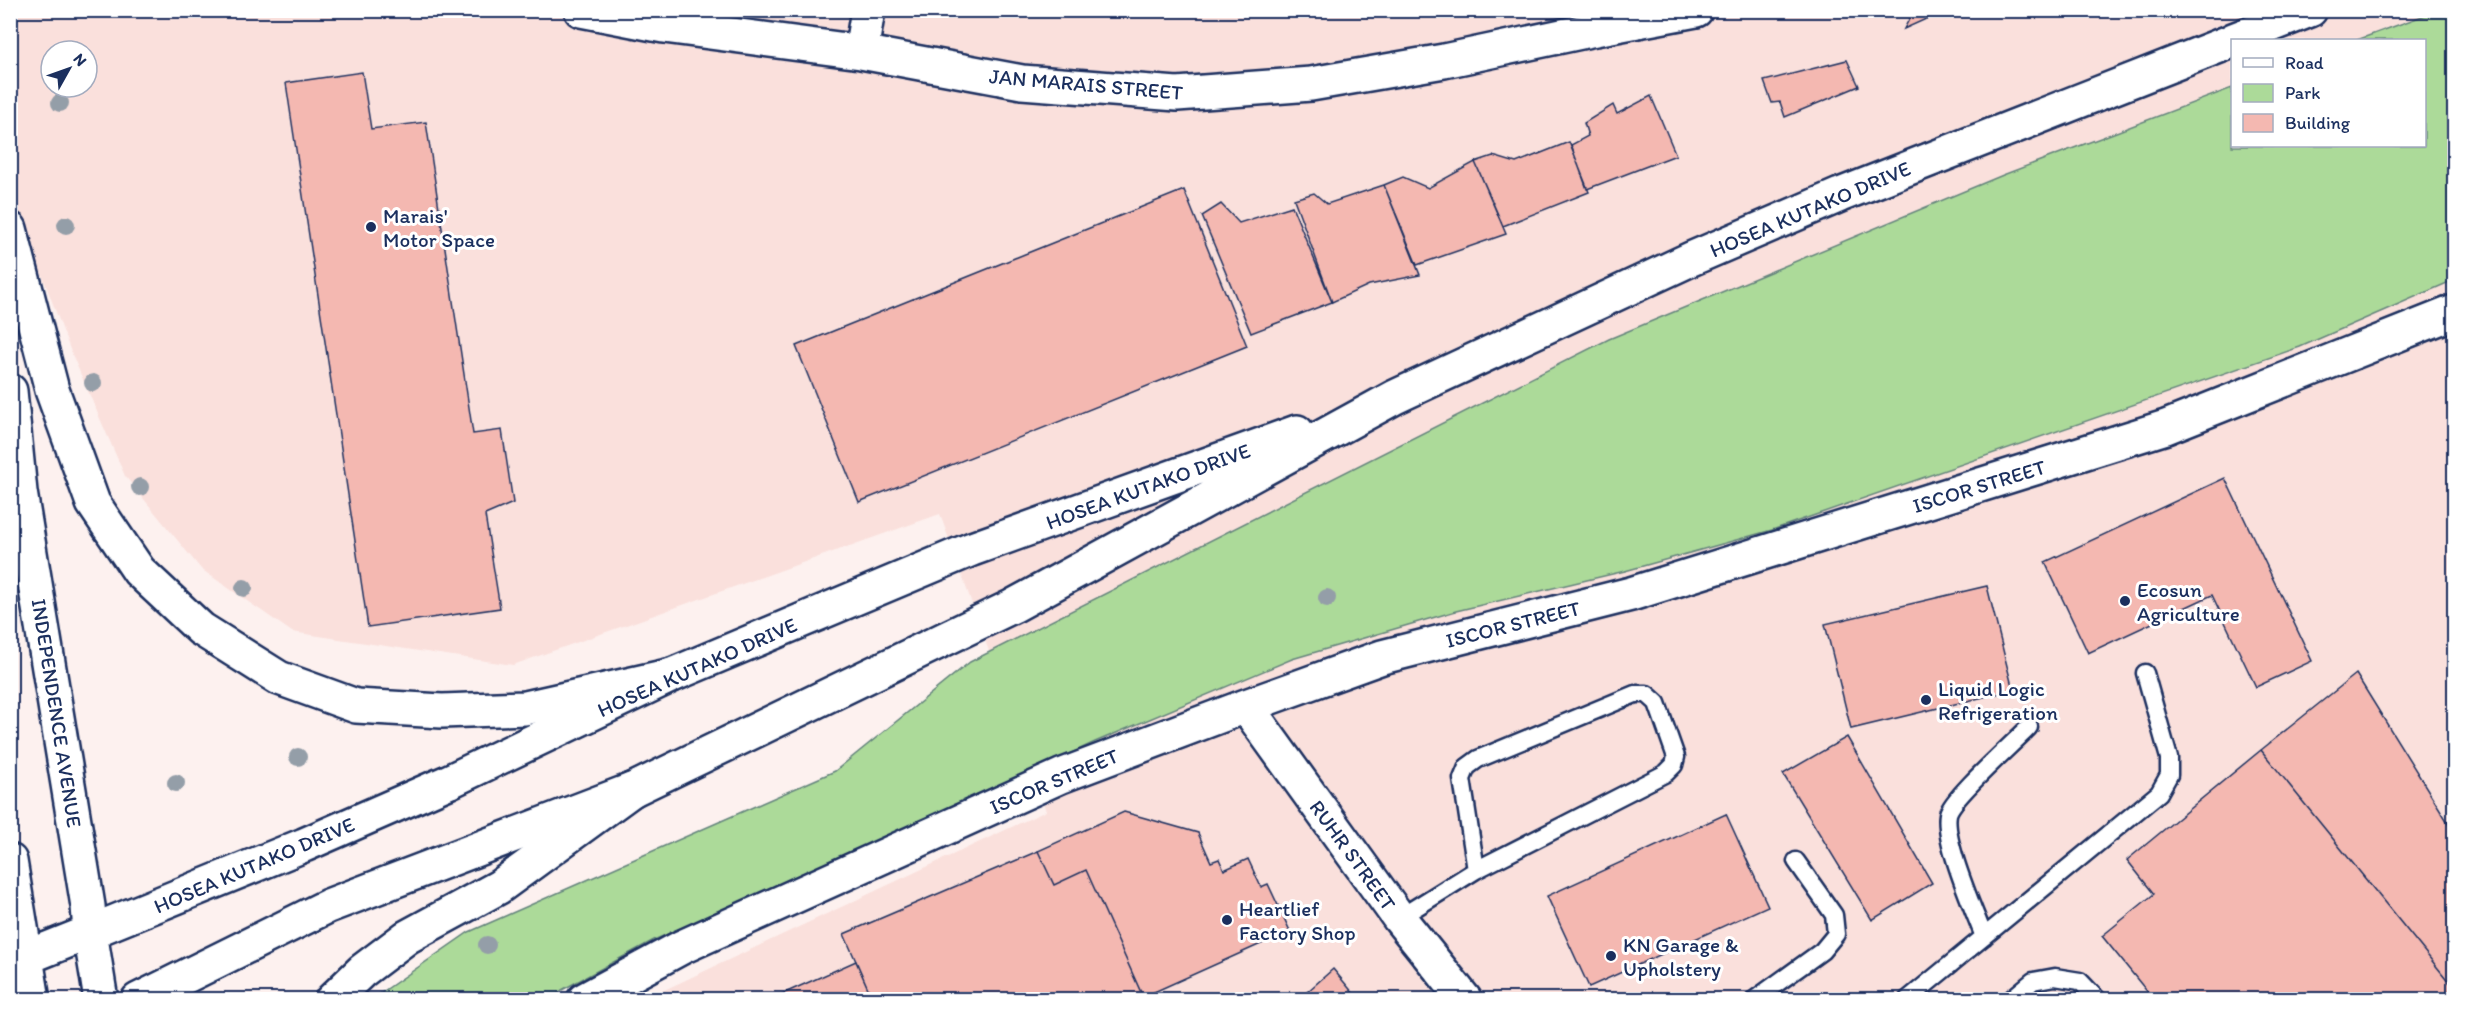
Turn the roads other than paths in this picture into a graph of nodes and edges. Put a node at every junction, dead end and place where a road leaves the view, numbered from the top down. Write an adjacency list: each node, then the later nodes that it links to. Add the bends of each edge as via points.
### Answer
1 (581, 10): 7 (main road, JAN MARAIS STREET, via 664,26)
2 (868, 10): 7 (main road)
3 (1696, 10): 7 (main road, JAN MARAIS STREET, via 1311,84 1177,94 1022,82)
4 (2310, 10): 5 (main road, HOSEA KUTAKO DRIVE)
5 (2238, 39)
6 (2231, 42): 11 (main road, HOSEA KUTAKO DRIVE, via 1840,195 1690,259)
7 (861, 52)
8 (10, 229): 13 (main road, via 52,390 93,503 139,572 201,629 279,678 356,706 442,711 525,708)
9 (2454, 312): 14 (main road, ISCOR STREET, via 2166,427 1631,594 1382,657)
10 (10, 392): 21 (main road, INDEPENDENCE AVENUE, via 20,492 87,894)
11 (1395, 397): 13 (main road, HOSEA KUTAKO DRIVE, via 972,549); 16 (main road, HOSEA KUTAKO DRIVE, via 1013,606)
12 (2145, 673): 22 (lane, via 2169,758 2169,776 2159,793)
13 (672, 675): 21 (main road, HOSEA KUTAKO DRIVE, via 448,783)
14 (1246, 706): 20 (main road, RUHR STREET); 24 (main road, ISCOR STREET, via 1061,776 682,947)
15 (2030, 727): 22 (lane, via 1959,796 1948,813 1948,834)
16 (633, 790): 27 (main road, HOSEA KUTAKO DRIVE, via 328,906); 28 (main road, via 499,887 407,937)
17 (10, 861): 23 (main road)
18 (1796, 861): 30 (lane, via 1834,915 1836,934 1822,951)
19 (1476, 870): 19 (lane, via 1666,773 1676,757 1657,703 1647,694 1635,694 1467,767 1462,779); 20 (lane)
20 (1399, 918): 29 (main road, RUHR STREET)
21 (90, 932): 23 (main road, HOSEA KUTAKO DRIVE); 26 (main road, INDEPENDENCE AVENUE)
22 (1984, 938): 31 (lane)
23 (19, 960): 25 (main road)
24 (589, 996)
25 (33, 999)
26 (101, 999)
27 (138, 999)
28 (332, 999)
29 (1464, 999)
30 (1754, 999)
31 (1907, 999)
32 (2010, 999): 33 (lane, via 2033,981 2055,977 2080,981)
33 (2098, 999)

